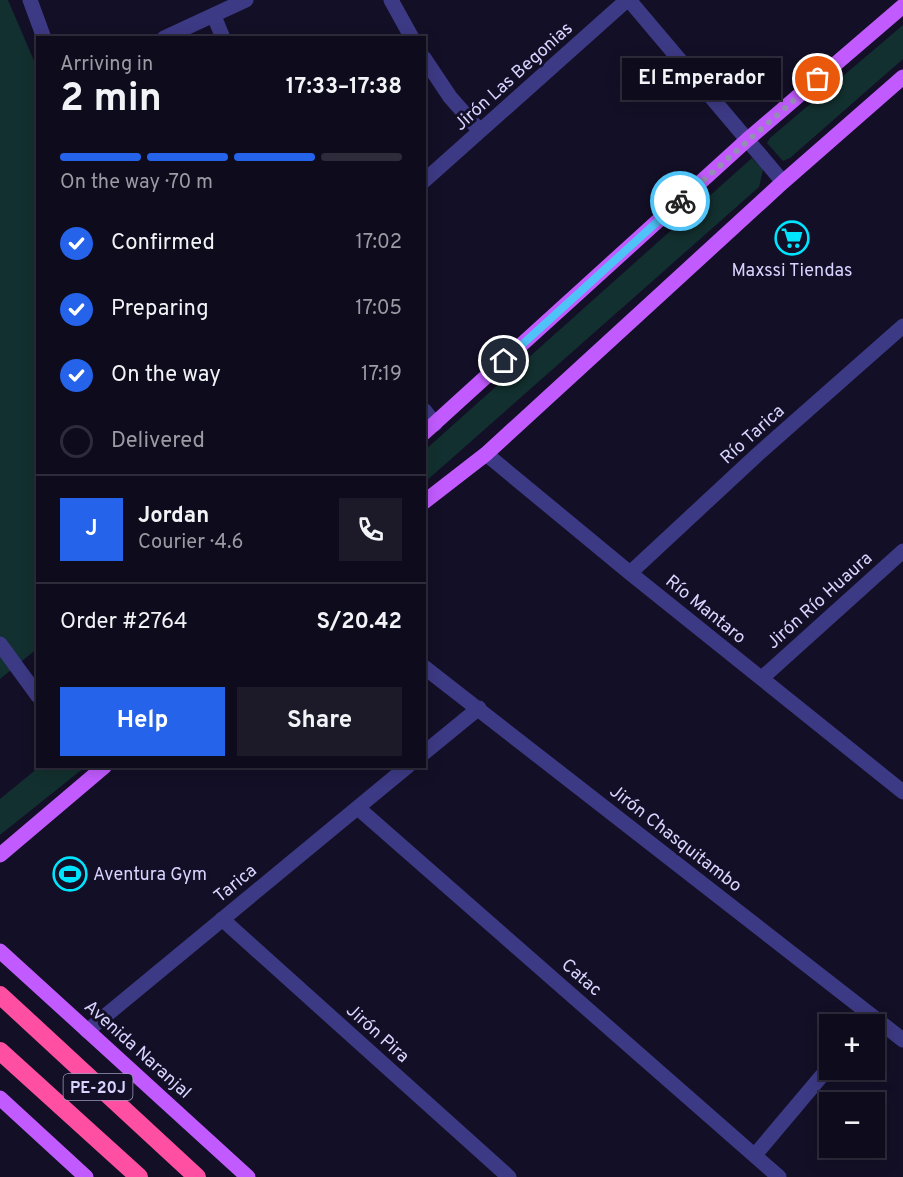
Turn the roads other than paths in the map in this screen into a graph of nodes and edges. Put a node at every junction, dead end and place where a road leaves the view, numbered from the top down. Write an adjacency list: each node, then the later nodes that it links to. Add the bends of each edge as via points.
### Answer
1 (30, 0): 7 (street)
2 (246, 0): 6 (street)
3 (391, 0): 10 (street)
4 (628, 0): 13 (street, Jirón Las Begonias); 14 (street)
5 (903, 6): 14 (main road)
6 (214, 16): 8 (street); 9 (street)
7 (43, 36)
8 (169, 36)
9 (223, 36)
10 (411, 36)
11 (426, 61): 13 (street)
12 (903, 78): 16 (main road)
13 (480, 131): 15 (street, Jirón Las Begonias)
14 (747, 140): 16 (street); 18 (main road)
15 (426, 179)
16 (783, 182): 19 (main road)
17 (903, 326): 22 (street, Río Tarica)
18 (430, 428)
19 (486, 454): 20 (main road); 22 (street, Río Mantaro)
20 (426, 500)
21 (902, 555): 25 (street, Jirón Río Huaura)
22 (630, 573): 25 (street, Río Mantaro)
23 (0, 644): 26 (street)
24 (426, 668): 27 (street, Jirón Chasquitambo)
25 (762, 678): 31 (street, Río Mantaro)
26 (36, 693)
27 (479, 708): 28 (street); 37 (street, Jirón Chasquitambo)
28 (426, 751)
29 (103, 768): 33 (main road)
30 (406, 768): 32 (street, Tarica)
31 (903, 792)
32 (358, 808): 34 (street, Tarica); 44 (street, Catac)
33 (0, 855)
34 (222, 919): 38 (street, Tarica); 49 (street, Jirón Pira)
35 (0, 951): 38 (main road, Avenida Naranjal)
36 (0, 995): 47 (highway, PE-20J)
37 (860, 1014)
38 (87, 1030): 48 (main road, Avenida Naranjal)
39 (885, 1030): 40 (street, Jirón Chasquitambo)
40 (903, 1040)
41 (0, 1051): 46 (highway, PE-20J)
42 (819, 1079): 44 (street)
43 (0, 1098): 45 (main road)
44 (755, 1155): 50 (street, Catac)
45 (86, 1177)
46 (139, 1177)
47 (197, 1177)
48 (248, 1177)
49 (509, 1177)
50 (779, 1177)

